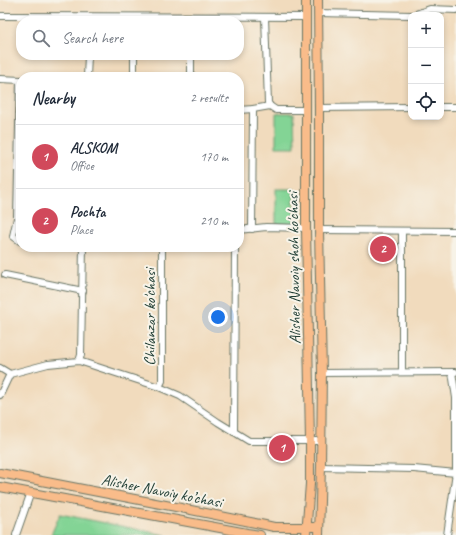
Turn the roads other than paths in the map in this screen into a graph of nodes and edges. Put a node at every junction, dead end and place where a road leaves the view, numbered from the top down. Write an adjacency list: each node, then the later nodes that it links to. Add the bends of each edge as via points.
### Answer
1 (306, 0): 10 (main road, Alisher Navoiy shoh ko'chasi)
2 (318, 0): 5 (main road, Alisher Navoiy shoh ko'chasi)
3 (456, 10): 4 (street, via 430,9)
4 (421, 12)
5 (318, 13): 6 (street); 24 (main road, Alisher Navoiy shoh ko'chasi)
6 (408, 15)
7 (0, 16): 8 (street)
8 (16, 16)
9 (265, 17): 10 (street); 11 (street); 20 (street)
10 (306, 17): 27 (main road, Alisher Navoiy shoh ko'chasi)
11 (244, 18)
12 (88, 60): 15 (street)
13 (134, 60): 16 (street)
14 (191, 60): 17 (street)
15 (87, 72)
16 (134, 72)
17 (191, 72)
18 (0, 79): 19 (street)
19 (16, 80)
20 (270, 106): 25 (street); 27 (street, via 276,110)
21 (408, 107): 24 (street)
22 (444, 107): 23 (street)
23 (456, 107)
24 (319, 108): 32 (main road, Alisher Navoiy shoh ko'chasi)
25 (253, 109): 26 (street); 29 (street)
26 (244, 110)
27 (306, 110): 30 (main road, Alisher Navoiy shoh ko'chasi)
28 (16, 222): 35 (street, via 13,236)
29 (252, 228): 30 (street); 31 (street)
30 (306, 228): 51 (main road, Alisher Navoiy shoh ko'chasi)
31 (244, 229)
32 (319, 230): 33 (street); 45 (main road, Alisher Navoiy shoh ko'chasi)
33 (402, 230): 34 (street); 43 (street)
34 (456, 231)
35 (16, 238)
36 (83, 252): 40 (street)
37 (162, 252): 47 (street, Chilanzar ko'chasi, via 162,381)
38 (234, 252): 49 (street)
39 (5, 275): 40 (street)
40 (82, 291): 41 (street)
41 (79, 361): 46 (street, via 48,364); 47 (street)
42 (0, 368): 46 (street)
43 (402, 372): 44 (street); 45 (street)
44 (454, 372): 53 (street)
45 (322, 373): 50 (main road, Alisher Navoiy shoh ko'chasi)
46 (10, 374): 48 (street)
47 (159, 387): 49 (street, via 180,396)
48 (0, 395)
49 (234, 432): 51 (street, via 249,440)
50 (321, 441): 51 (street); 52 (main road, Alisher Navoiy shoh ko'chasi)
51 (310, 442): 61 (main road, Alisher Navoiy shoh ko'chasi)
52 (321, 467): 53 (street); 62 (main road, Alisher Navoiy shoh ko'chasi)
53 (456, 472): 65 (street)
54 (0, 473): 55 (main road, Alisher Navoiy ko’chasi)
55 (43, 482): 58 (main road); 59 (main road, Alisher Navoiy ko’chasi)
56 (0, 487): 57 (main road, Alisher Navoiy ko’chasi)
57 (31, 492): 58 (main road, Alisher Navoiy ko’chasi); 63 (street)
58 (41, 494): 60 (main road, Alisher Navoiy ko’chasi)
59 (181, 508): 60 (main road); 61 (main road, Alisher Navoiy ko’chasi)
60 (179, 520): 64 (main road, Alisher Navoiy ko’chasi)
61 (306, 531): 62 (main road, Alisher Navoiy ko’chasi)
62 (319, 531)
63 (16, 535)
64 (260, 535)
65 (447, 535)

